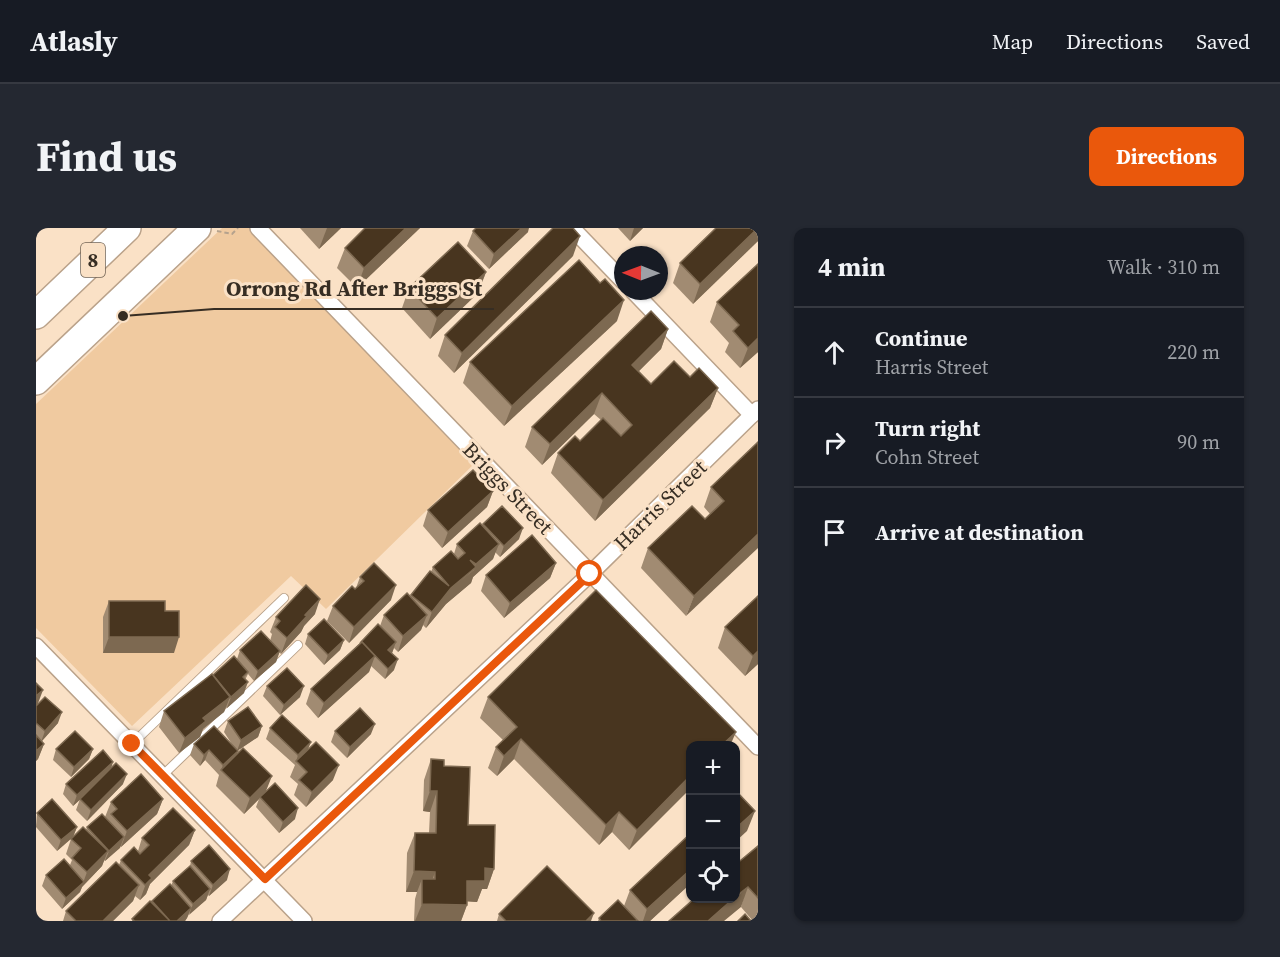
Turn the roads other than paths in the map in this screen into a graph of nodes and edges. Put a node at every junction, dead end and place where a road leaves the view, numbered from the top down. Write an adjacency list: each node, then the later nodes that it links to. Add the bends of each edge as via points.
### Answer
1 (127, 228): 7 (highway, 8)
2 (197, 228): 8 (highway, 8)
3 (258, 228): 10 (street, Briggs Street)
4 (572, 228): 5 (street)
5 (614, 272)
6 (642, 300): 9 (street)
7 (36, 315)
8 (36, 381)
9 (755, 412): 10 (street, Harris Street)
10 (590, 574): 15 (street, Briggs Street); 17 (street, Harris Street)
11 (284, 598): 14 (lane)
12 (298, 645): 16 (lane)
13 (36, 646): 14 (street)
14 (132, 744): 16 (street)
15 (758, 747)
16 (163, 775): 17 (street)
17 (265, 879): 18 (street, Harris Street); 19 (street)
18 (220, 921)
19 (304, 921)

